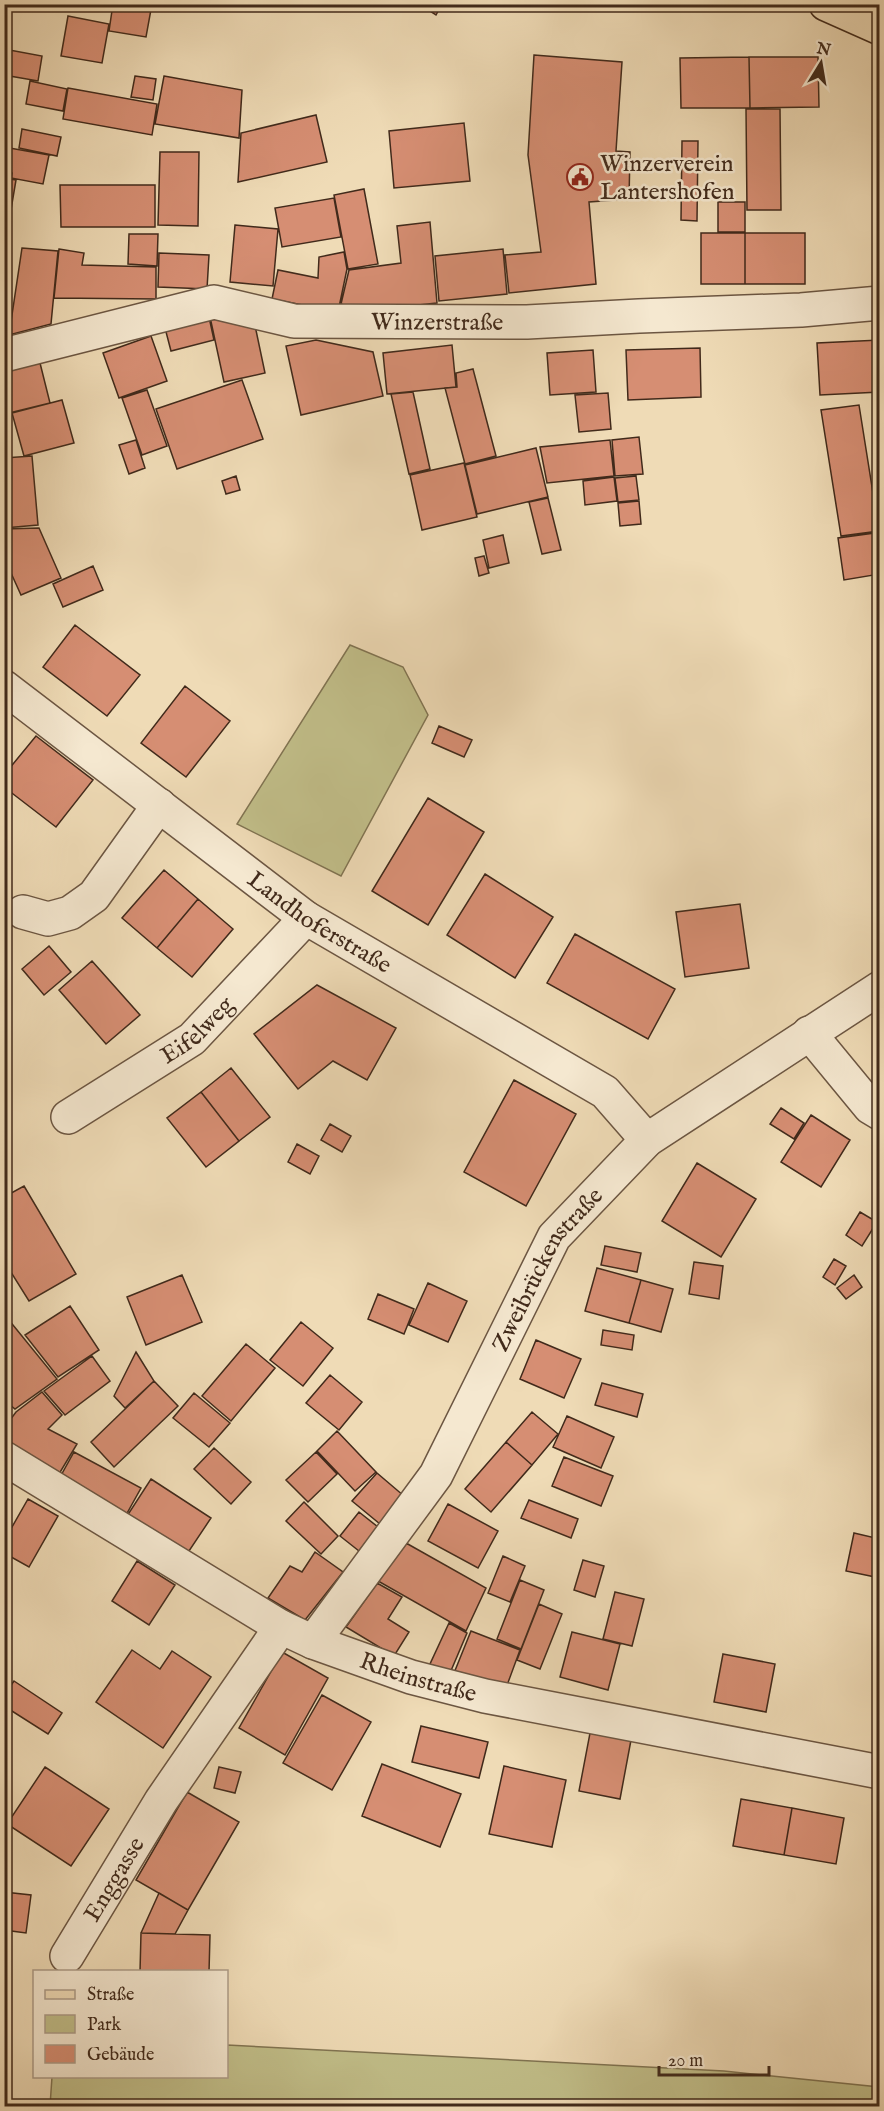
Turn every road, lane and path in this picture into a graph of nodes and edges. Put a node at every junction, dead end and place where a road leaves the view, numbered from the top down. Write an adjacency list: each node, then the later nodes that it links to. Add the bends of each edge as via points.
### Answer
1 (826, 4): 2 (main road)
2 (879, 28)
3 (879, 303): 4 (street, Winzerstraße, via 527,322 294,321 214,302)
4 (4, 355)
5 (4, 687): 6 (street, Landhoferstraße)
6 (159, 805): 7 (street, via 94,897 70,913 48,919); 8 (street, Landhoferstraße)
7 (23, 912)
8 (306, 918): 12 (street, Eifelweg, via 192,1039); 13 (street, Landhoferstraße, via 605,1092)
9 (879, 988): 10 (street, Zweibrückenstraße)
10 (809, 1034): 11 (street); 13 (street, Zweibrückenstraße)
11 (879, 1113)
12 (68, 1117)
13 (647, 1140): 16 (street, Zweibrückenstraße, via 554,1237 436,1475)
14 (4, 1458): 15 (street, Rheinstraße)
15 (281, 1627): 16 (street, Rheinstraße); 18 (street, Enggasse, via 161,1801)
16 (313, 1642): 17 (street, Rheinstraße, via 411,1677 485,1695)
17 (879, 1772)
18 (67, 1956)

